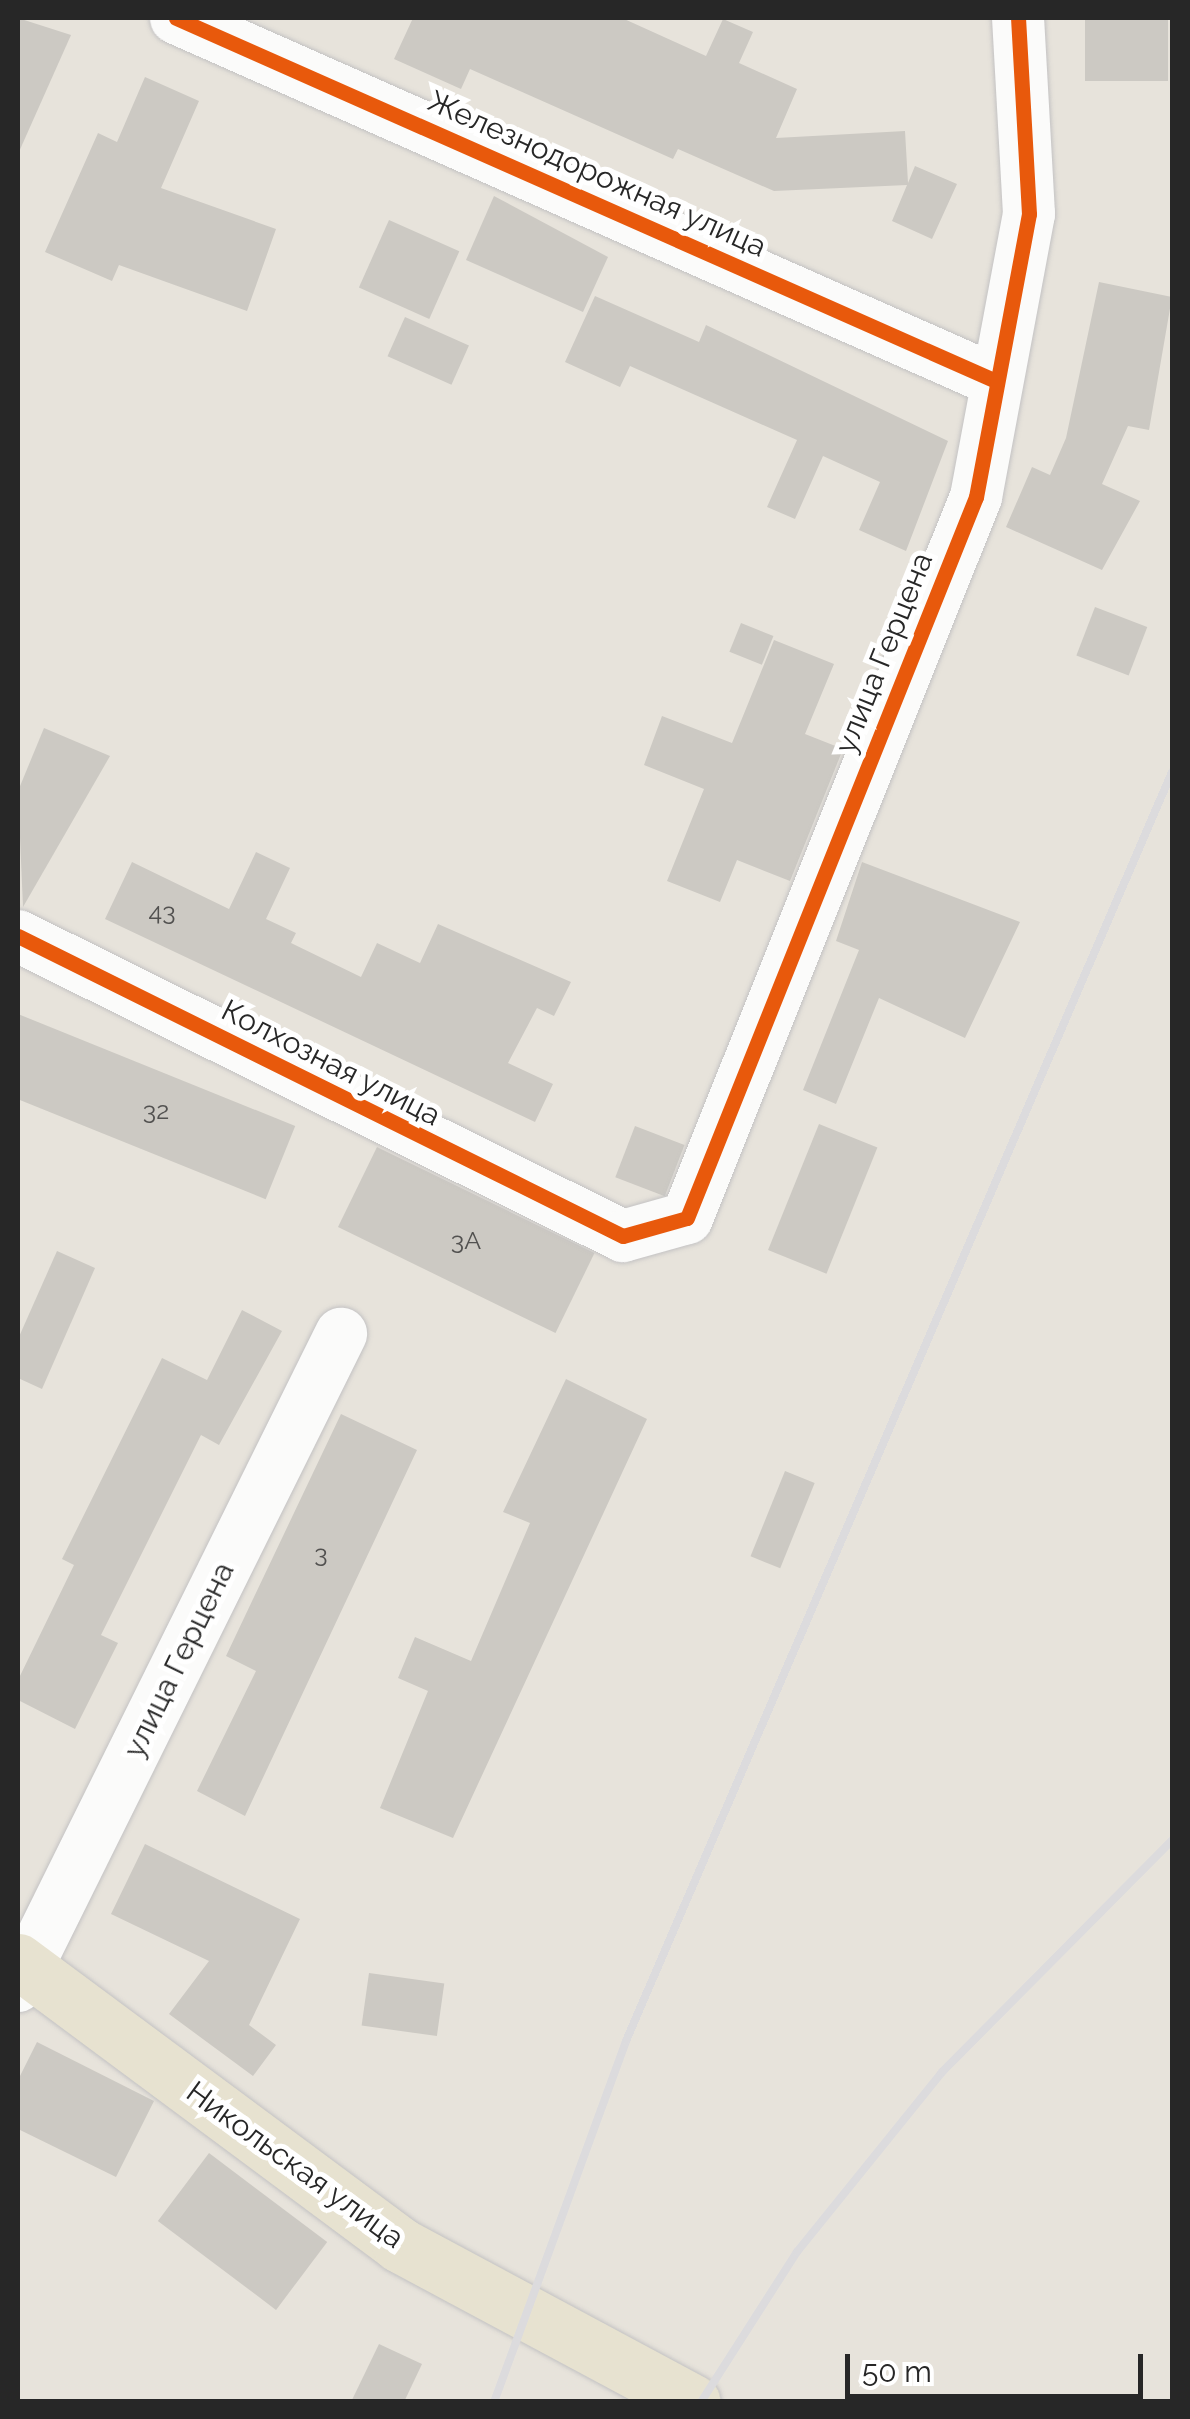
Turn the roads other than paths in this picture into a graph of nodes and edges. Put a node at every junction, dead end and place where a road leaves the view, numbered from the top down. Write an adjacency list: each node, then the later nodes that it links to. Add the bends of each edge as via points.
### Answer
1 (176, 18): 3 (street, Железнодорожная улица)
2 (1018, 18): 3 (street, улица Герцена, via 1029,214)
3 (996, 381): 5 (street, улица Герцена, via 976,497 687,1218)
4 (18, 936): 5 (street, Колхозная улица)
5 (622, 1236)
6 (341, 1334): 7 (street, улица Герцена)
7 (21, 1971): 8 (main road, Никольская улица, via 400,2245)
8 (693, 2402)

